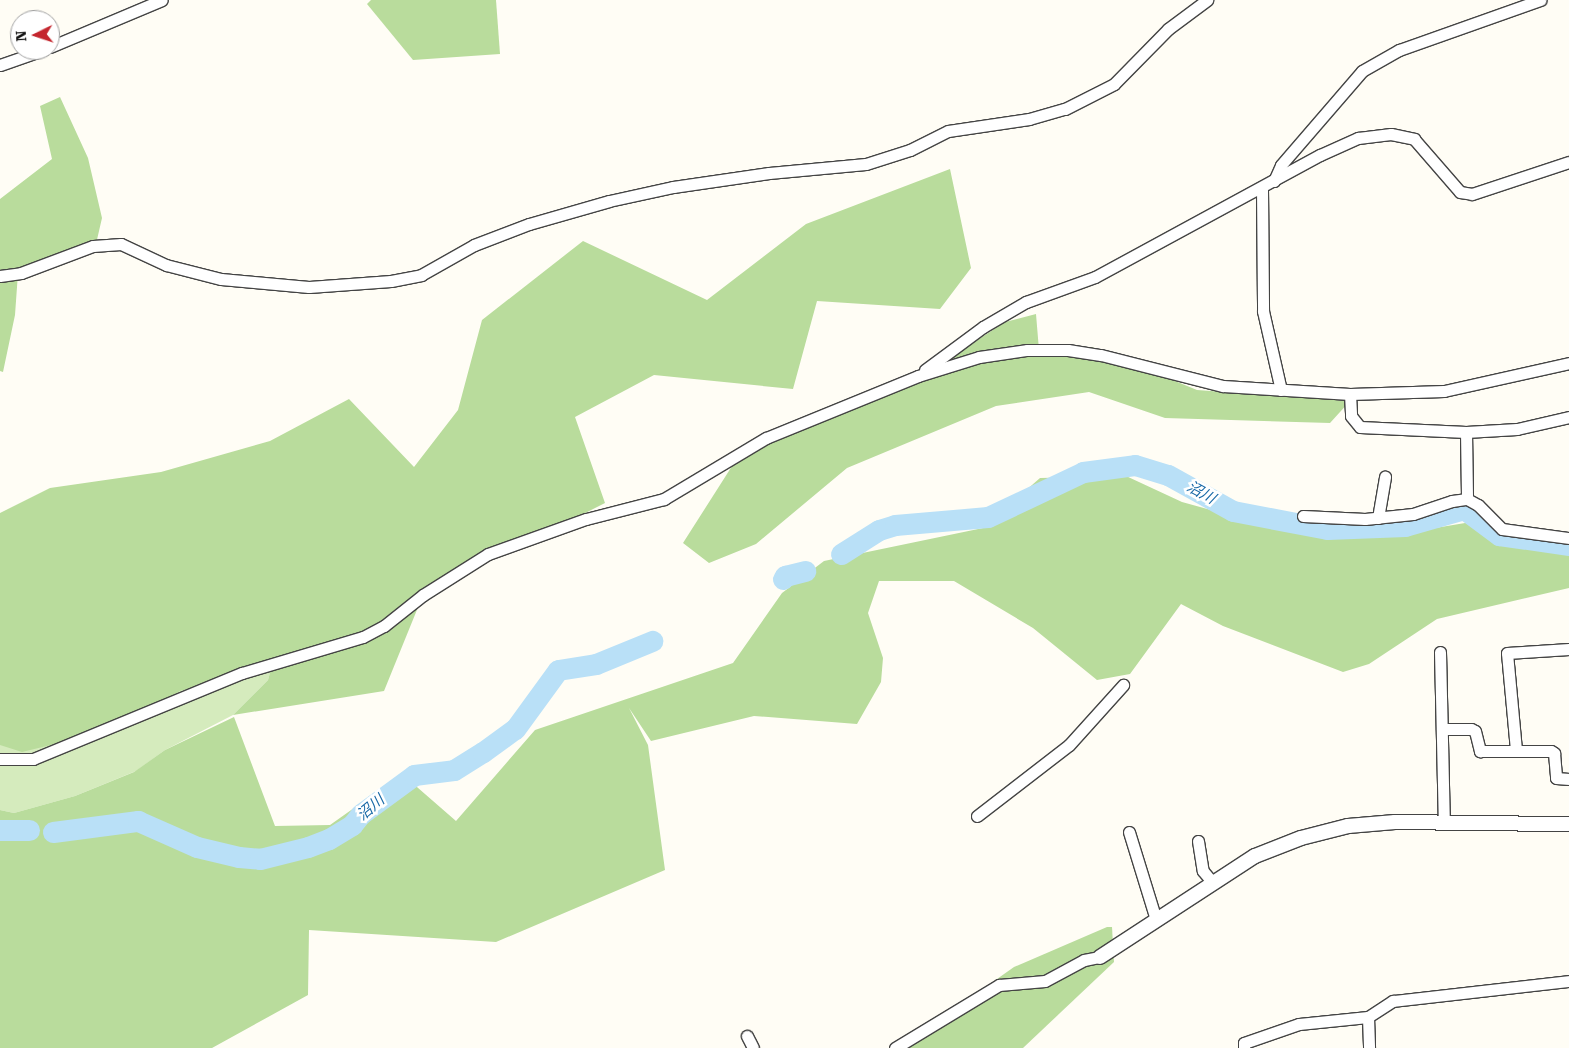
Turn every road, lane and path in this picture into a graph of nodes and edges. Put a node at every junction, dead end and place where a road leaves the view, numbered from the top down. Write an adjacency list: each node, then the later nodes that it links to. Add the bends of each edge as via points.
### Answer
1 (162, 0): 4 (street)
2 (1207, 0): 10 (street, via 1168,29 1114,84 1065,109 1029,119 948,131 910,150 866,164 702,183 609,201 529,224 474,245 421,275 391,281 309,287 221,279 166,265 121,244 93,246 21,273)
3 (1540, 0): 8 (street, via 1399,50 1362,71 1281,166)
4 (60, 43)
5 (14, 60): 6 (street)
6 (0, 65)
7 (1569, 162): 8 (street, via 1472,194 1460,192 1414,139 1391,134 1358,138)
8 (1274, 181): 9 (street)
9 (1262, 189): 12 (street, via 1095,277 1026,302 983,327); 13 (street, via 1263,311)
10 (0, 276)
11 (1569, 363): 14 (street, via 1444,391)
12 (918, 376): 13 (street, via 979,357 1027,350 1068,350 1101,354 1223,386); 27 (street, via 766,438 664,499 586,519 488,554 369,634 242,673 33,759)
13 (1281, 390): 14 (street)
14 (1350, 394): 16 (street, via 1351,416 1360,427)
15 (1569, 417): 16 (street, via 1517,429)
16 (1466, 432): 18 (street)
17 (1384, 477): 20 (street)
18 (1467, 500): 20 (street, via 1452,500 1413,514); 21 (street, via 1478,505 1502,529)
19 (1303, 516): 20 (street)
20 (1378, 518)
21 (1569, 538)
22 (1569, 649): 26 (street, via 1507,653)
23 (1440, 652): 25 (street)
24 (1123, 686): 29 (street, via 1069,746)
25 (1442, 729): 26 (street, via 1475,731 1480,751); 30 (street)
26 (1516, 750): 28 (street, via 1551,751 1554,753 1556,778)
27 (0, 759)
28 (1569, 779)
29 (977, 816)
30 (1444, 823): 31 (street); 34 (street, via 1395,822 1348,826 1301,838 1255,856)
31 (1569, 824)
32 (1129, 832): 35 (street)
33 (1198, 841): 34 (street, via 1203,871)
34 (1213, 883): 35 (street)
35 (1156, 920): 36 (street)
36 (1100, 957): 41 (street, via 1084,960 1045,981 999,985)
37 (1569, 981): 38 (street, via 1393,1001)
38 (1368, 1017): 42 (street, via 1299,1024 1244,1043); 43 (street)
39 (747, 1036): 40 (street)
40 (753, 1048)
41 (895, 1048)
42 (1244, 1048)
43 (1369, 1048)

